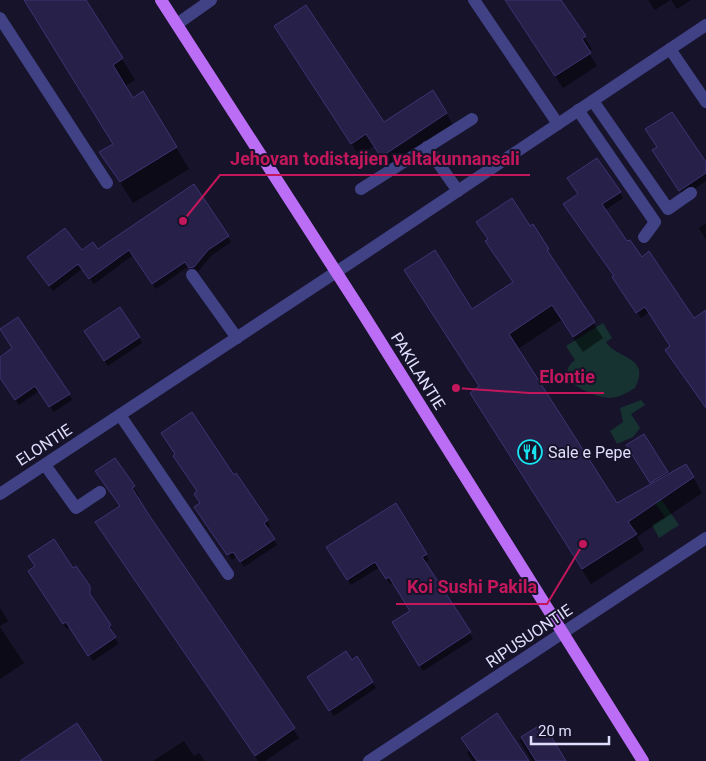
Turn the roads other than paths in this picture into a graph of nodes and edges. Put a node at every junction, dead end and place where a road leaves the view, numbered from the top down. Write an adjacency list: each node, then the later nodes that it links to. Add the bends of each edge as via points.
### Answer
1 (161, 0): 5 (main road, PAKILANTIE)
2 (210, 0): 5 (street)
3 (474, 0): 12 (street)
4 (0, 18): 14 (street)
5 (177, 24): 19 (main road, PAKILANTIE)
6 (706, 25): 7 (street, ELONTIE)
7 (670, 49): 8 (street, ELONTIE); 9 (street)
8 (593, 101): 10 (street, ELONTIE); 17 (street, via 668,209)
9 (706, 102)
10 (578, 110): 12 (street, ELONTIE); 18 (street, via 655,222)
11 (472, 119): 13 (street)
12 (558, 124): 16 (street, ELONTIE)
13 (427, 147): 15 (street); 16 (street)
14 (107, 182)
15 (361, 189)
16 (458, 191): 19 (street, ELONTIE)
17 (691, 193)
18 (644, 237)
19 (336, 272): 21 (street, ELONTIE); 28 (main road, PAKILANTIE)
20 (192, 275): 21 (street)
21 (236, 338): 22 (street, ELONTIE)
22 (120, 415): 23 (street, ELONTIE); 27 (street)
23 (44, 465): 24 (street, via 76,508); 25 (street, ELONTIE)
24 (100, 492)
25 (0, 494)
26 (706, 538): 28 (street, RIPUSUONTIE)
27 (228, 574)
28 (563, 633): 29 (street, RIPUSUONTIE); 30 (main road, PAKILANTIE)
29 (369, 761)
30 (643, 761)

